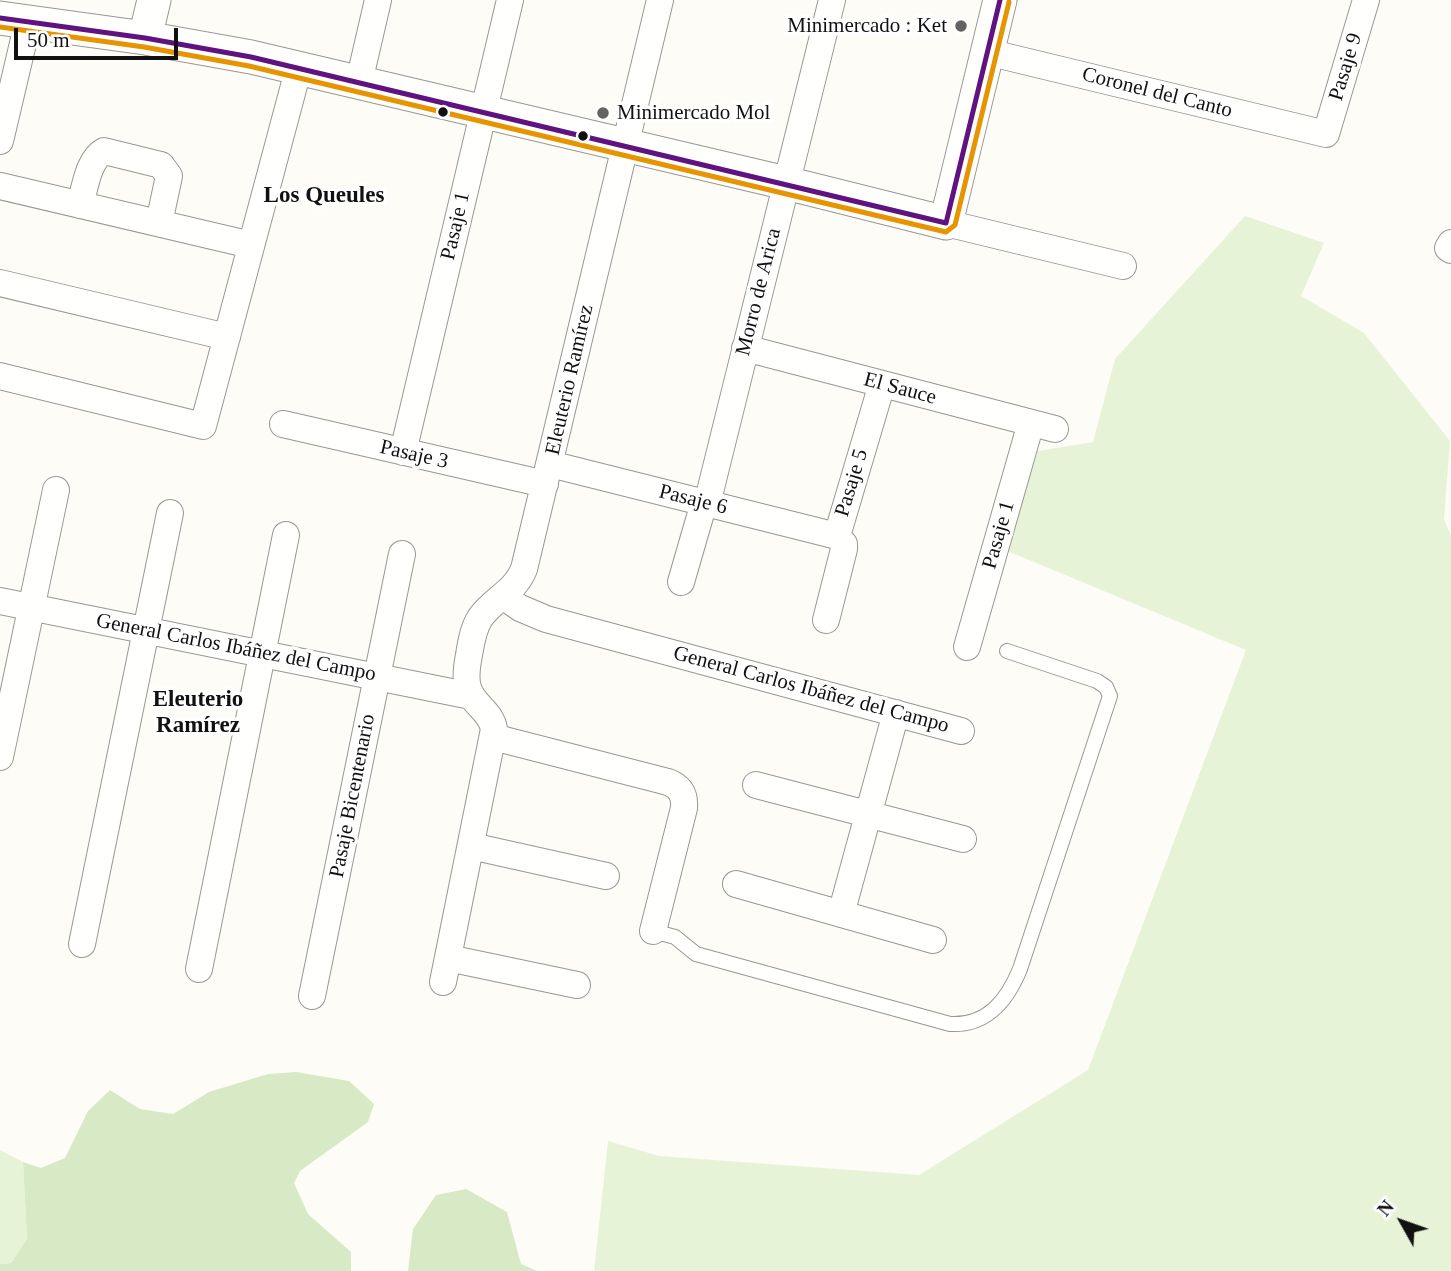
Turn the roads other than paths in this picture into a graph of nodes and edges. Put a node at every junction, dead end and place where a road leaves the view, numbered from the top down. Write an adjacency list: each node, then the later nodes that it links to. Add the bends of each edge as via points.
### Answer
1 (154, 0): 9 (street)
2 (378, 0): 12 (street)
3 (510, 0): 13 (street, Pasaje 1)
4 (660, 0): 16 (street, Eleuterio Ramírez)
5 (832, 0): 17 (street, Morro de Arica)
6 (1000, 0): 10 (street)
7 (1366, 0): 14 (street, Pasaje 9)
8 (14, 20): 9 (street); 15 (street)
9 (145, 38): 11 (street)
10 (987, 52): 14 (street, Coronel del Canto); 21 (street)
11 (299, 68): 12 (street); 22 (street)
12 (359, 82): 13 (street)
13 (484, 111): 16 (street); 31 (street, Pasaje 1)
14 (1326, 134)
15 (0, 141)
16 (625, 145): 17 (street); 32 (street, Eleuterio Ramírez)
17 (786, 183): 21 (street); 26 (street, Morro de Arica)
18 (0, 186): 19 (street)
19 (80, 205): 20 (street); 20 (street, via 93,162 104,151 161,164 169,176)
20 (159, 223): 22 (street)
21 (946, 223): 23 (street)
22 (251, 245): 25 (street)
23 (1123, 266)
24 (0, 283): 25 (street)
25 (227, 337): 27 (street, via 202,426)
26 (745, 348): 28 (street, El Sauce); 34 (street, Morro de Arica)
27 (0, 376)
28 (882, 384): 30 (street, El Sauce); 37 (street, Pasaje 5)
29 (283, 424): 31 (street, Pasaje 3)
30 (1043, 426): 45 (street, Pasaje 1)
31 (403, 452): 32 (street, Pasaje 3)
32 (548, 474): 34 (street, Pasaje 6); 40 (street, Eleuterio Ramírez, via 524,569 516,586)
33 (56, 490): 42 (street)
34 (706, 504): 37 (street, Pasaje 6); 39 (street, Morro de Arica)
35 (170, 513): 44 (street)
36 (286, 535): 47 (street)
37 (836, 536): 43 (street, Pasaje 5, via 845,549)
38 (402, 554): 48 (street, Pasaje Bicentenario)
39 (681, 582)
40 (503, 596): 49 (street, Eleuterio Ramírez, via 479,619 473,634 467,680); 50 (street, General Carlos Ibáñez del Campo, via 546,619)
41 (0, 601): 42 (street, General Carlos Ibáñez del Campo)
42 (31, 607): 44 (street, General Carlos Ibáñez del Campo); 53 (street)
43 (826, 620)
44 (146, 631): 47 (street, General Carlos Ibáñez del Campo); 63 (street)
45 (967, 647)
46 (1007, 651): 61 (lane, via 1097,681 1106,687 1109,700 1020,970 993,1012 972,1023 950,1024 696,954 675,937)
47 (263, 654): 48 (street, General Carlos Ibáñez del Campo); 64 (street)
48 (377, 677): 49 (street, General Carlos Ibáñez del Campo); 66 (street, Pasaje Bicentenario)
49 (471, 696): 52 (street, via 493,722)
50 (896, 713): 51 (street, General Carlos Ibáñez del Campo); 55 (street)
51 (961, 731)
52 (493, 737): 57 (street); 61 (street, via 679,788 684,808)
53 (0, 757)
54 (756, 785): 55 (street)
55 (869, 814): 56 (street); 60 (street)
56 (963, 839)
57 (471, 846): 58 (street); 65 (street, via 445,970)
58 (606, 876)
59 (736, 884): 60 (street)
60 (841, 914): 62 (street)
61 (653, 931)
62 (933, 940)
63 (82, 944)
64 (199, 970)
65 (577, 985)
66 (312, 996)

